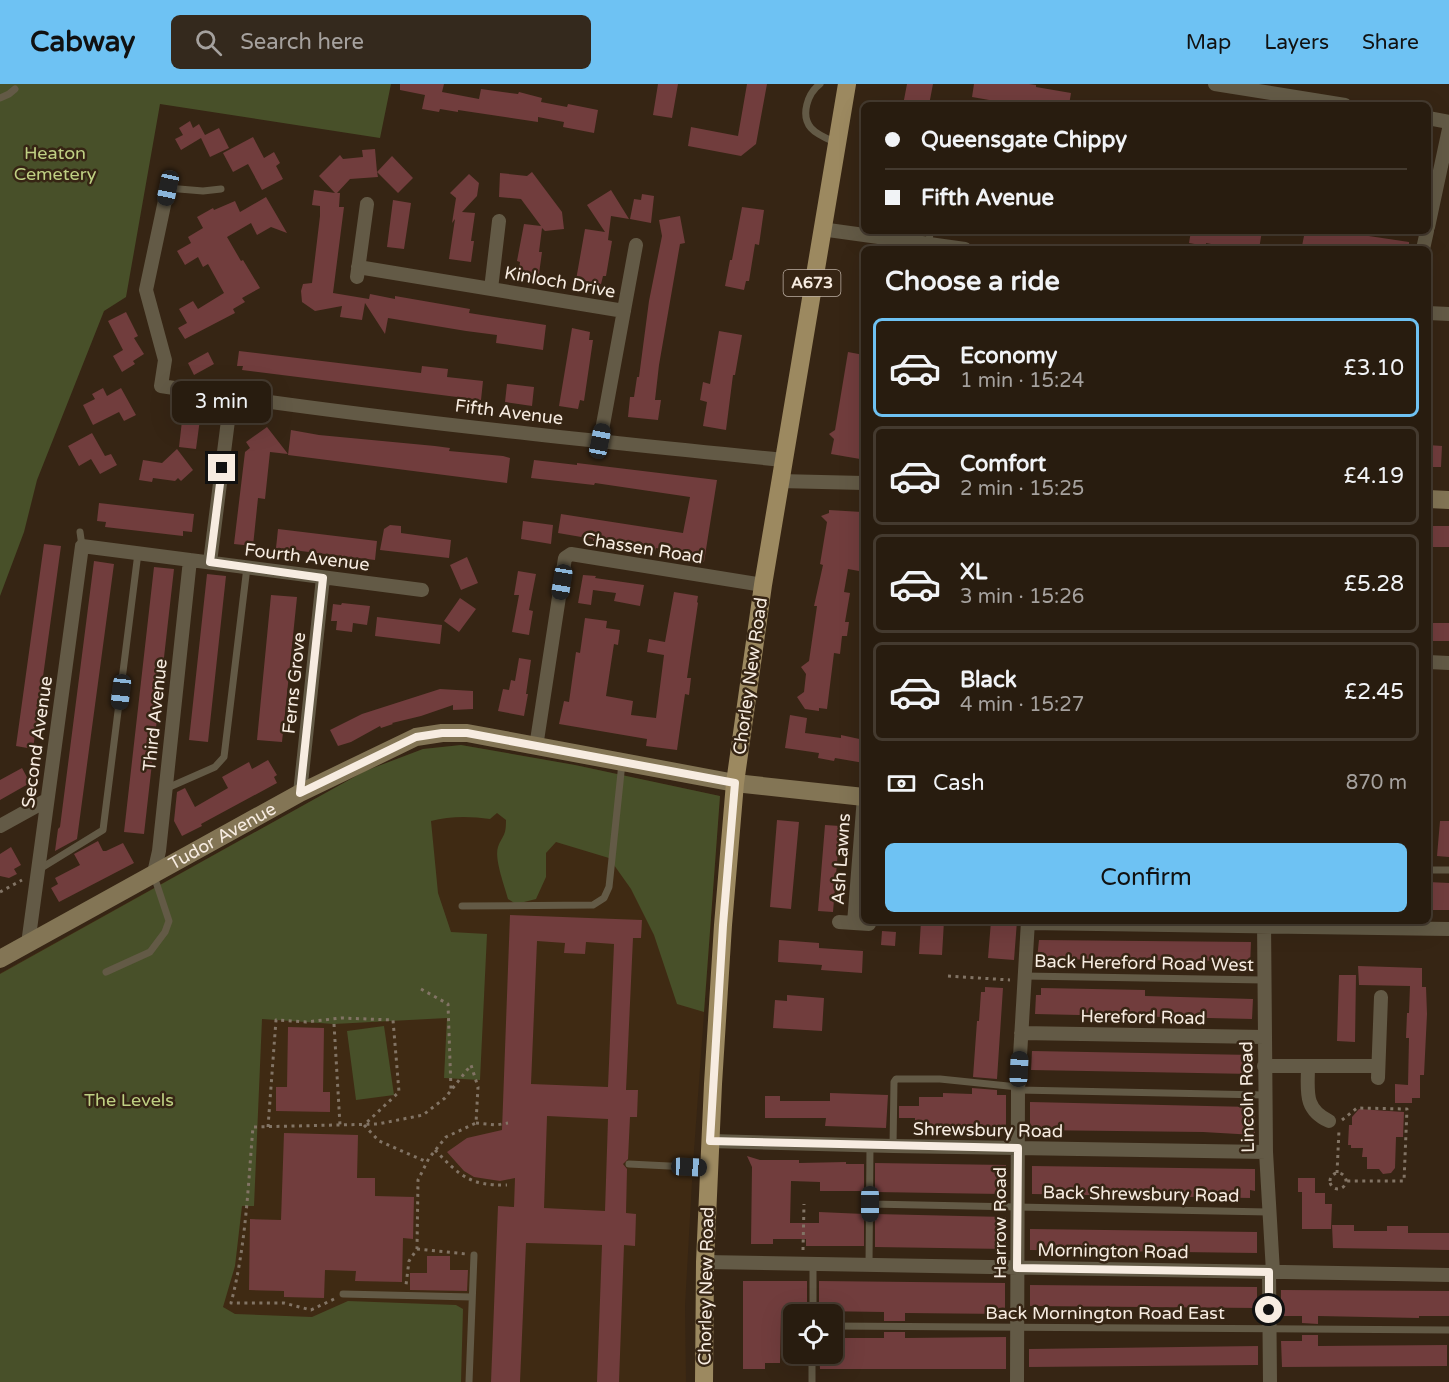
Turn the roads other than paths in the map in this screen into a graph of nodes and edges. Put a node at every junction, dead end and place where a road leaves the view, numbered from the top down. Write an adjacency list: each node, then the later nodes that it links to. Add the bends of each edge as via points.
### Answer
1 (820, 84): 10 (lane, via 809,97 806,119 811,128)
2 (847, 84): 10 (main road, Chorley New Road / A673)
3 (1215, 84): 6 (street)
4 (15, 89): 5 (lane)
5 (0, 98)
6 (1326, 102)
7 (1431, 119): 8 (street)
8 (1449, 122)
9 (1449, 129): 14 (street)
10 (837, 143): 16 (main road, Chorley New Road / A673)
11 (169, 183): 12 (lane, via 203,191); 26 (street, Fifth Avenue, via 146,290 165,360 161,386)
12 (221, 189)
13 (367, 204): 22 (street, Kinloch Drive, via 357,272)
14 (1431, 215)
15 (499, 222): 22 (street, Kinloch Drive)
16 (821, 229): 17 (street); 28 (main road, Chorley New Road / A673)
17 (861, 232)
18 (889, 234): 19 (street)
19 (930, 237): 21 (street)
20 (636, 245): 23 (street, Kinloch Drive)
21 (956, 246)
22 (491, 289): 23 (street, Kinloch Drive)
23 (624, 311): 27 (street, Kinloch Drive)
24 (1431, 313): 25 (street)
25 (1449, 314)
26 (231, 397): 27 (street, Fifth Avenue); 36 (street)
27 (600, 441): 28 (street, Fifth Avenue)
28 (783, 460): 29 (main road, Chorley New Road / A673)
29 (779, 481): 30 (street); 39 (main road, Chorley New Road / A673)
30 (861, 483)
31 (1431, 499): 32 (main road)
32 (1449, 500)
33 (81, 539): 34 (street, Fourth Avenue); 49 (street, Second Avenue)
34 (138, 553): 35 (street, Fourth Avenue); 53 (lane, via 103,830)
35 (190, 560): 36 (street, Fourth Avenue); 46 (street, Third Avenue)
36 (210, 562): 37 (street, Fourth Avenue)
37 (247, 567): 38 (street, Fourth Avenue); 46 (lane, via 224,757 214,767)
38 (323, 578): 40 (street, Fourth Avenue); 47 (street, Ferns Grove)
39 (763, 585): 43 (street, Chassen Road, via 571,554 565,558); 45 (main road, Chorley New Road / A673)
40 (422, 590)
41 (1431, 662): 42 (street)
42 (1449, 663)
43 (536, 747): 44 (main road, Tudor Avenue); 47 (main road, Tudor Avenue, via 467,733 416,737)
44 (622, 763): 45 (main road, Tudor Avenue); 55 (lane, via 609,887 604,898 581,906)
45 (735, 783): 48 (main road, Tudor Avenue); 75 (main road, Chorley New Road / A673)
46 (165, 789): 54 (street, Third Avenue)
47 (300, 793): 54 (main road, Tudor Avenue)
48 (861, 797)
49 (47, 800): 50 (street); 53 (street, Second Avenue)
50 (0, 826)
51 (1431, 870): 52 (lane)
52 (1449, 870)
53 (38, 871): 62 (street, Second Avenue)
54 (154, 873): 62 (main road, Tudor Avenue); 64 (lane, via 169,921 165,932 150,952)
55 (462, 906)
56 (839, 922): 57 (street, Ash Lawns)
57 (861, 924)
58 (1028, 924): 65 (street, Harrow Road)
59 (1263, 924): 66 (street, Lincoln Road)
60 (1294, 924): 61 (street)
61 (1449, 929)
62 (28, 944): 63 (main road, Tudor Avenue)
63 (0, 959)
64 (106, 972)
65 (1024, 978): 66 (lane, Back Hereford Road West); 68 (street, Harrow Road)
66 (1264, 980): 69 (street, Lincoln Road)
67 (1381, 997): 71 (street, via 1378,1072)
68 (1021, 1033): 69 (street, Hereford Road); 72 (street, Harrow Road)
69 (1264, 1037): 70 (street, Lincoln Road)
70 (1264, 1066): 71 (street); 73 (street, Lincoln Road)
71 (1308, 1066): 74 (street, via 1310,1104)
72 (1018, 1088): 73 (lane); 77 (lane, via 940,1079 896,1079); 78 (street, Harrow Road)
73 (1264, 1095): 79 (street, Lincoln Road)
74 (1329, 1121)
75 (710, 1141): 76 (street, Shrewsbury Road); 81 (main road, Chorley New Road / A673)
76 (870, 1146): 77 (street, Shrewsbury Road); 82 (lane)
77 (893, 1146): 78 (street, Shrewsbury Road)
78 (1018, 1148): 79 (street, Shrewsbury Road); 83 (street, Harrow Road)
79 (1266, 1152): 84 (street, Lincoln Road)
80 (629, 1164): 81 (lane)
81 (709, 1168): 86 (main road, Chorley New Road / A673)
82 (870, 1204): 83 (lane, Back Shrewsbury Road); 88 (lane)
83 (1018, 1207): 84 (lane, Back Shrewsbury Road); 89 (street, Harrow Road)
84 (1268, 1212): 90 (street, Lincoln Road)
85 (474, 1255): 93 (lane)
86 (705, 1262): 87 (street, Mornington Road); 101 (main road, Chorley New Road / A673)
87 (808, 1264): 88 (street, Mornington Road); 94 (lane)
88 (869, 1265): 89 (street, Mornington Road)
89 (1017, 1268): 90 (street, Mornington Road); 96 (street, Harrow Road)
90 (1271, 1272): 91 (street, Mornington Road); 97 (street, Lincoln Road)
91 (1449, 1275)
92 (343, 1294): 93 (lane)
93 (472, 1298): 100 (lane)
94 (812, 1304)
95 (843, 1326): 96 (lane, Back Mornington Road East)
96 (1017, 1327): 97 (lane, Back Mornington Road East); 103 (street, Harrow Road)
97 (1269, 1329): 98 (lane, Back Mornington Road East); 104 (street, Lincoln Road)
98 (1449, 1330)
99 (812, 1364): 102 (lane)
100 (469, 1382)
101 (704, 1382)
102 (812, 1382)
103 (1017, 1382)
104 (1270, 1382)

